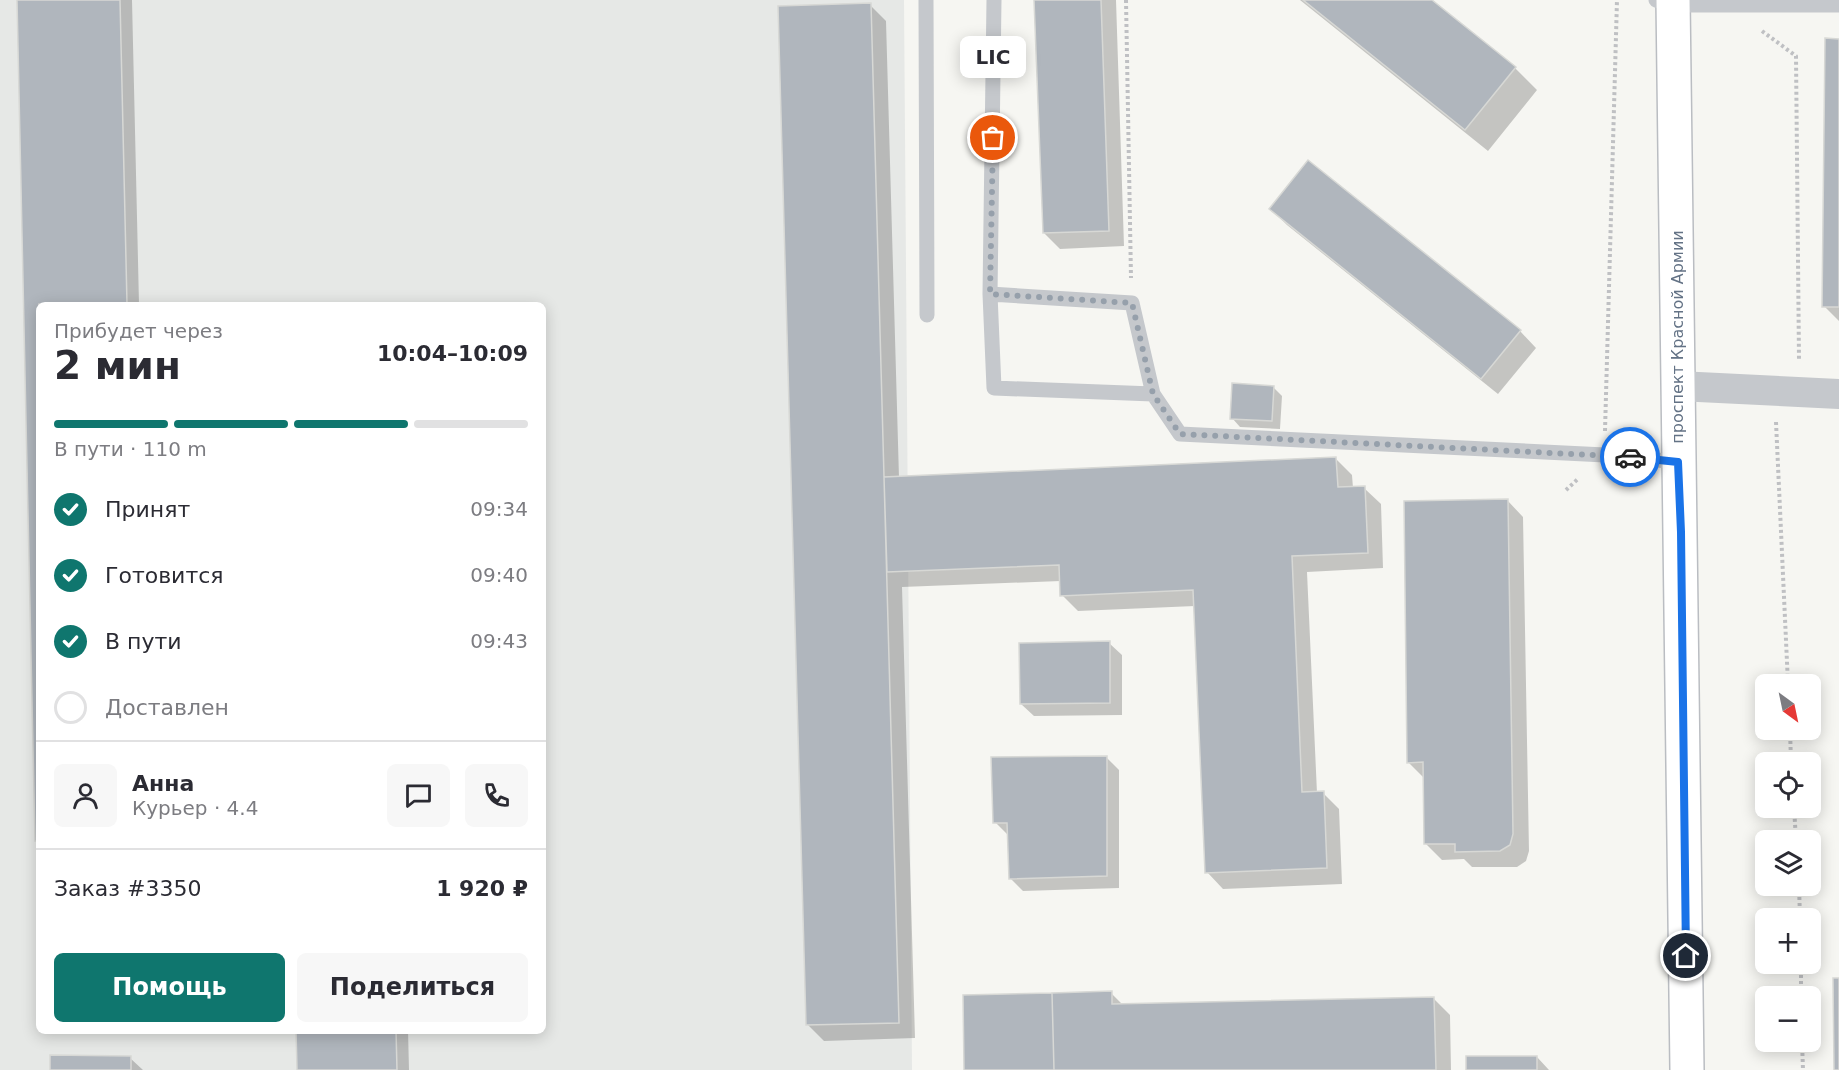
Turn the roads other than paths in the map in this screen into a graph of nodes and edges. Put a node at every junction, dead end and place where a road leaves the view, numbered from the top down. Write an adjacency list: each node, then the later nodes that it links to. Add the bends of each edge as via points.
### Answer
1 (926, 0): 6 (lane)
2 (994, 0): 5 (lane)
3 (1668, 2): 4 (lane); 7 (main road, проспект Красной Армии)
4 (1839, 5)
5 (990, 294): 8 (lane, via 1132,303); 8 (lane, via 994,388)
6 (927, 315)
7 (1678, 386): 9 (street); 10 (main road, проспект Красной Армии)
8 (1153, 394): 10 (lane, via 1180,434)
9 (1839, 394)
10 (1678, 462): 11 (main road, проспект Красной Армии)
11 (1687, 1070)

